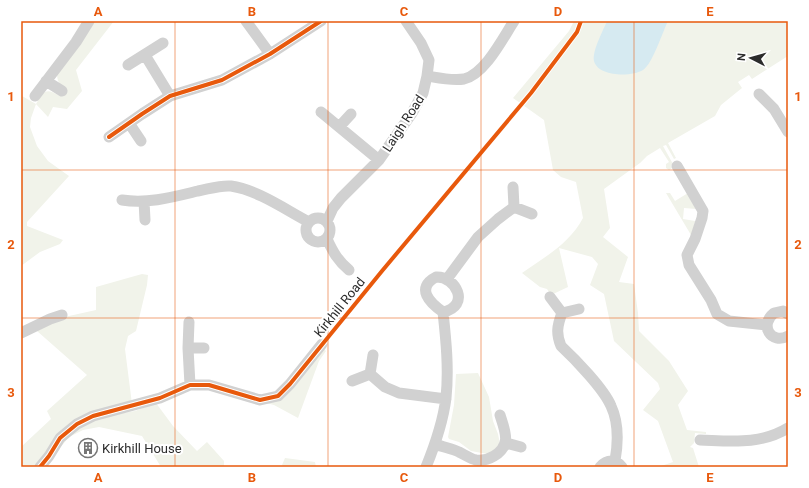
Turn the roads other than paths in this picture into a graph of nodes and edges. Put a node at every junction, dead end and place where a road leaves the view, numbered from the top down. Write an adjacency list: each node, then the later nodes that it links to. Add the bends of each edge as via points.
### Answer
1 (90, 21): 11 (street)
2 (246, 21): 8 (street)
3 (321, 21): 8 (street)
4 (406, 21): 10 (street, Laigh Road, via 429,60)
5 (514, 21): 10 (street, via 480,70 465,78)
6 (163, 43): 7 (street)
7 (145, 54): 9 (street); 15 (street)
8 (270, 54): 15 (street, via 222,80)
9 (128, 65)
10 (427, 76): 23 (street, Laigh Road, via 423,93 412,113)
11 (46, 81): 12 (street); 14 (street)
12 (62, 91)
13 (759, 94): 20 (street, via 774,109)
14 (35, 96)
15 (170, 96): 18 (street)
16 (321, 112): 19 (street, Laigh Road)
17 (351, 114): 19 (street)
18 (129, 123): 21 (street); 22 (street)
19 (339, 127): 23 (street, Laigh Road)
20 (788, 132)
21 (109, 137)
22 (141, 141)
23 (379, 160): 31 (street, Laigh Road, via 341,198)
24 (677, 166): 43 (street, via 703,211 687,255 689,265 717,314 729,321)
25 (513, 187): 28 (street)
26 (122, 200): 27 (street)
27 (144, 201): 30 (street); 32 (street, via 231,186 253,192)
28 (514, 207): 29 (street); 35 (street, via 478,237)
29 (532, 214)
30 (145, 220)
31 (327, 221): 32 (street, via 320,218); 33 (street, via 330,232)
32 (309, 222): 33 (street, via 307,234 312,240 320,242)
33 (327, 239): 34 (street, via 333,253)
34 (349, 270)
35 (446, 279): 39 (street, via 456,288 459,300 453,309); 39 (street, via 436,277 428,283 426,289 428,299)
36 (550, 297): 40 (street)
37 (579, 309): 40 (street)
38 (787, 311): 43 (street, via 774,313)
39 (444, 312): 53 (street)
40 (562, 313): 60 (street, via 557,329 561,346 602,390 611,406 616,426)
41 (62, 315): 44 (street, via 48,314)
42 (189, 322): 47 (street)
43 (766, 325): 45 (street, via 775,338)
44 (21, 333)
45 (788, 337)
46 (322, 344): 52 (street, Kirkhill Road, via 278,396 260,400 209,385)
47 (188, 348): 48 (street); 52 (street)
48 (204, 348)
49 (373, 355): 50 (street)
50 (370, 374): 51 (street); 53 (street, via 385,387 399,393)
51 (352, 381)
52 (190, 385): 61 (street, Kirkhill Road, via 160,398 93,416 77,424 60,438)
53 (446, 399): 58 (street)
54 (500, 415): 57 (street)
55 (788, 428): 56 (street, via 754,441)
56 (700, 440)
57 (506, 443): 58 (street, via 502,451 485,460 476,460); 59 (street)
58 (436, 444): 62 (street)
59 (521, 447)
60 (619, 464): 63 (street, via 607,462)
61 (40, 467)
62 (426, 467)
63 (600, 467)

